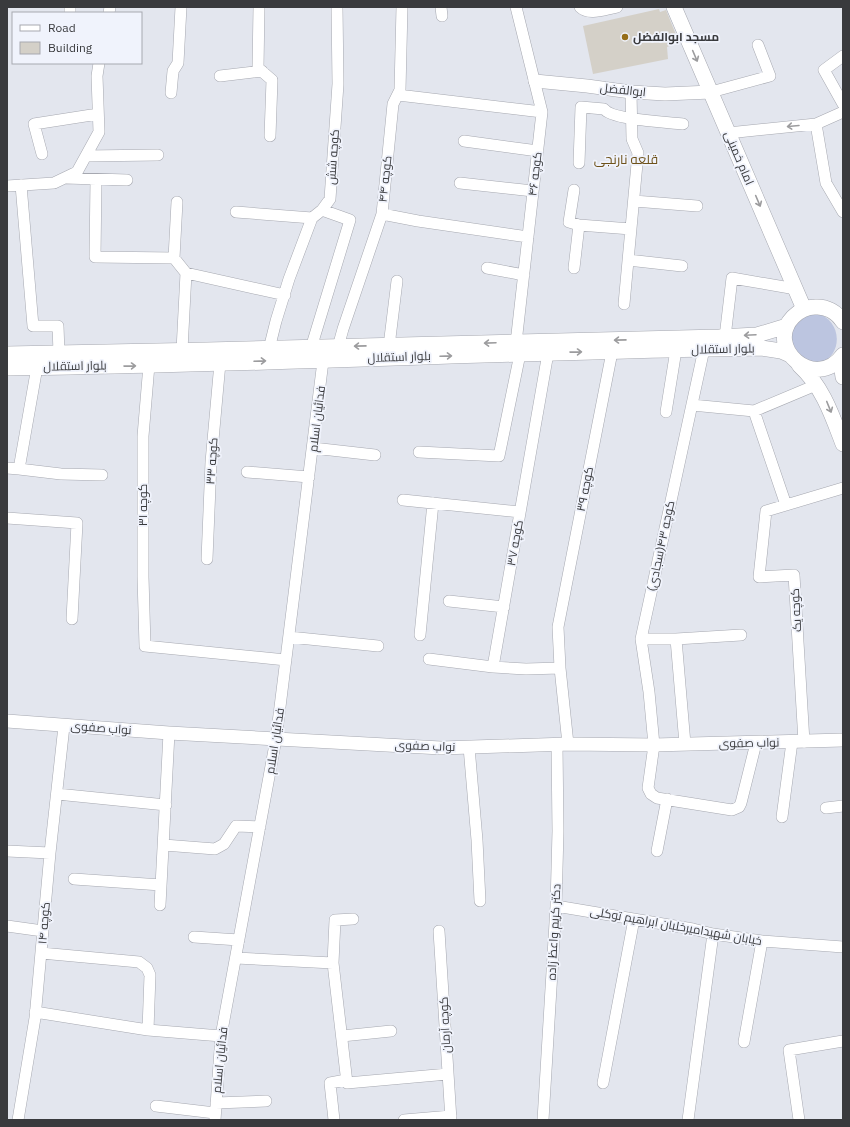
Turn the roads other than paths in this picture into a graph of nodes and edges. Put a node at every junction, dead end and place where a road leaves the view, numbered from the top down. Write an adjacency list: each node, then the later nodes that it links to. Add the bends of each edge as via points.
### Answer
1 (181, 7): 17 (street, via 178,63 173,71)
2 (259, 7): 12 (street, via 258,68)
3 (337, 7): 45 (street, کوچه شش, via 338,84 330,199)
4 (402, 7): 18 (street, کوچه ۴۴)
5 (516, 7): 14 (street, کوچه ۴۶)
6 (580, 7): 7 (street, via 591,12)
7 (617, 7)
8 (674, 7): 16 (main road, امام خمینی, one-way to 16)
9 (758, 45): 16 (street, via 770,76)
10 (843, 56): 19 (street, via 824,70)
11 (99, 64): 22 (street, via 96,76)
12 (262, 71): 13 (street); 27 (street, via 272,80)
13 (220, 76)
14 (535, 81): 15 (street, ابوالفضل); 20 (street, کوچه ۴۶)
15 (631, 92): 16 (street, ابوالفضل); 23 (street)
16 (711, 92): 26 (main road, امام خمینی)
17 (171, 93)
18 (398, 95): 20 (street); 48 (street, کوچه ۴۴, via 393,104)
19 (843, 104)
20 (542, 112): 29 (street, کوچه ۴۶)
21 (843, 112): 25 (street)
22 (98, 114): 30 (street, via 34,124); 32 (street, via 99,132)
23 (632, 119): 24 (street); 33 (street, via 606,113 604,109 582,107); 42 (street, via 632,139 638,153)
24 (683, 124)
25 (816, 124): 26 (street, one-way to 26); 47 (street, via 826,183)
26 (728, 132): 61 (main road, امام خمینی, one-way to 61)
27 (270, 136)
28 (464, 141): 29 (street)
29 (538, 151): 41 (street, کوچه ۴۶)
30 (42, 154)
31 (158, 155): 32 (street)
32 (86, 156): 36 (street, via 77,172)
33 (579, 163)
34 (96, 180): 35 (street); 36 (street); 53 (street, via 95,257)
35 (127, 180)
36 (59, 181): 38 (street)
37 (460, 183): 41 (street)
38 (20, 185): 39 (street); 76 (street, via 33,326 58,326)
39 (7, 186)
40 (574, 190): 50 (street, via 568,222)
41 (534, 191): 52 (street, کوچه ۴۶)
42 (634, 201): 44 (street); 51 (street)
43 (177, 202): 53 (street)
44 (697, 206)
45 (322, 210): 49 (street, کوچه شش); 73 (street, via 350,220)
46 (236, 212): 49 (street)
47 (843, 212)
48 (382, 214): 52 (street); 73 (street, کوچه ۴۴, via 343,329)
49 (312, 218): 62 (street)
50 (579, 225): 51 (street); 57 (street)
51 (631, 229): 54 (street)
52 (528, 236): 59 (street, کوچه ۴۶)
53 (174, 258): 58 (street)
54 (628, 260): 55 (street); 63 (street)
55 (682, 266)
56 (487, 268): 59 (street)
57 (574, 268)
58 (186, 273): 62 (street); 72 (street)
59 (524, 275): 69 (street, کوچه ۴۶)
60 (397, 281): 68 (street)
61 (796, 289): 64 (main road, امام خمینی); 67 (street, via 732,278)
62 (284, 295): 70 (street)
63 (624, 304)
64 (804, 309): 65 (main road, via 824,308 833,312); 66 (main road, via 797,313)
65 (843, 322)
66 (787, 326): 67 (main road, بلوار استقلال, one-way to 67, via 757,335); 80 (main road, via 786,345)
67 (725, 337): 69 (main road, بلوار استقلال, one-way to 69)
68 (389, 346): 69 (main road, بلوار استقلال, one-way to 68); 73 (main road, بلوار استقلال, one-way to 73)
69 (518, 348): 73 (main road, بلوار استقلال, one-way to 69); 77 (main road, بلوار استقلال); 92 (street, کوچه ۴۶, via 500,456)
70 (269, 349): 72 (main road, بلوار استقلال); 73 (main road, بلوار استقلال)
71 (704, 349): 74 (main road, بلوار استقلال); 80 (main road, بلوار استقلال, via 761,348 781,351); 87 (street, کوچه ۴۳(سجادی))
72 (182, 350): 76 (main road, بلوار استقلال)
73 (324, 350): 81 (main road, بلوار استقلال, one-way to 73); 91 (street, فدائیان اسلام)
74 (676, 350): 75 (main road, بلوار استقلال); 89 (street)
75 (612, 352): 77 (main road, بلوار استقلال, one-way to 75); 118 (street, کوچه ۳۹, via 558,627)
76 (59, 353): 78 (main road, بلوار استقلال)
77 (548, 353): 103 (street, کوچه ۳۷)
78 (7, 354)
79 (843, 355): 80 (main road, بلوار استقلال, via 836,363 817,370 808,368); 85 (main road)
80 (794, 359): 86 (main road)
81 (220, 363): 82 (main road, بلوار استقلال); 105 (street, کوچه ۳۳, via 211,462)
82 (149, 366): 83 (main road, بلوار استقلال, one-way to 82); 116 (street, کوچه ۳۱, via 143,436 145,646)
83 (37, 367): 84 (main road, بلوار استقلال); 95 (street)
84 (7, 368)
85 (843, 377)
86 (816, 385): 88 (street); 90 (main road, one-way to 90, via 827,403)
87 (692, 405): 88 (street); 112 (street, کوچه ۴۳(سجادی))
88 (754, 411): 102 (street)
89 (666, 412)
90 (843, 444)
91 (313, 448): 93 (street); 98 (street, فدائیان اسلام)
92 (419, 452)
93 (375, 455)
94 (7, 468): 95 (street)
95 (19, 469): 97 (street)
96 (247, 472): 98 (street)
97 (102, 476)
98 (309, 477): 111 (street, فدائیان اسلام)
99 (843, 488): 102 (street)
100 (403, 500): 101 (street)
101 (433, 503): 103 (street); 109 (street)
102 (786, 505): 124 (street, کوچه یک, via 766,511 759,577 794,575)
103 (520, 512): 107 (street, کوچه ۳۷)
104 (7, 518): 108 (street, via 77,523)
105 (207, 559)
106 (449, 601): 107 (street)
107 (504, 607): 117 (street, کوچه ۳۷)
108 (72, 620)
109 (420, 635)
110 (741, 635): 113 (street)
111 (289, 637): 114 (street); 116 (street, فدائیان اسلام)
112 (641, 639): 113 (street); 128 (street, کوچه ۴۳(سجادی))
113 (676, 639): 127 (street)
114 (378, 646)
115 (429, 659): 117 (street)
116 (286, 660): 122 (street, فدائیان اسلام)
117 (494, 667): 118 (street)
118 (560, 668): 126 (street, دکتر کریم واعظ زاده)
119 (7, 721): 120 (street, نواب صفوی)
120 (64, 726): 121 (street, نواب صفوی); 130 (street, کوچه ۱۴)
121 (169, 733): 122 (street, نواب صفوی); 132 (street)
122 (276, 739): 129 (street, نواب صفوی, via 441,748); 136 (street, فدائیان اسلام)
123 (843, 740): 124 (street, نواب صفوی)
124 (798, 742): 125 (street, نواب صفوی); 135 (street)
125 (756, 743): 127 (street, نواب صفوی); 131 (street, via 739,807 732,810)
126 (562, 744): 128 (street, نواب صفوی); 129 (street, نواب صفوی); 145 (street, دکتر کریم واعظ زاده)
127 (685, 744): 128 (street, نواب صفوی)
128 (654, 745): 131 (street, کوچه ۴۳(سجادی), via 648,788 657,798)
129 (469, 747): 143 (street)
130 (57, 794): 132 (street); 140 (street, کوچه ۱۴)
131 (667, 800): 139 (street)
132 (166, 805): 137 (street)
133 (843, 806): 134 (street)
134 (826, 808)
135 (782, 817)
136 (260, 827): 137 (street, via 236,826 224,844 215,849); 153 (street, فدائیان اسلام)
137 (164, 845): 142 (street)
138 (7, 851): 140 (street)
139 (657, 851)
140 (50, 853): 149 (street, کوچه ۱۴)
141 (74, 879): 142 (street)
142 (161, 885): 144 (street)
143 (480, 901)
144 (160, 905)
145 (556, 906): 147 (street, خیابان شهیدامیرخلبان ابراهیم توکلی); 176 (street, دکتر کریم واعظ زاده)
146 (353, 918): 158 (street, via 335,920)
147 (634, 919): 151 (street, خیابان شهیدامیرخلبان ابراهیم توکلی); 168 (street)
148 (7, 926): 149 (street)
149 (43, 931): 156 (street, کوچه ۱۴)
150 (439, 931): 166 (street, کوچه آرمان)
151 (713, 934): 154 (street, خیابان شهیدامیرخلبان ابراهیم توکلی); 177 (street)
152 (194, 937): 153 (street)
153 (239, 940): 157 (street, فدائیان اسلام)
154 (762, 941): 155 (street, خیابان شهیدامیرخلبان ابراهیم توکلی); 165 (street)
155 (843, 947)
156 (41, 952): 159 (street, کوچه ۱۴); 160 (street, via 139,962 148,968)
157 (236, 958): 158 (street); 162 (street, فدائیان اسلام)
158 (333, 963): 163 (street)
159 (35, 1012): 160 (street); 173 (street, کوچه ۱۴)
160 (148, 1030): 162 (street)
161 (391, 1031): 163 (street)
162 (222, 1036): 171 (street, فدائیان اسلام)
163 (342, 1036): 167 (street)
164 (843, 1041): 178 (street, via 789,1050)
165 (744, 1042)
166 (448, 1074): 167 (street, via 347,1083); 172 (street, کوچه آرمان)
167 (346, 1080): 174 (street, via 330,1083)
168 (603, 1083)
169 (266, 1101): 171 (street)
170 (156, 1106): 171 (street)
171 (215, 1112)
172 (451, 1118): 175 (street)
173 (18, 1120)
174 (334, 1120)
175 (404, 1120)
176 (543, 1120)
177 (688, 1120)
178 (799, 1120)

